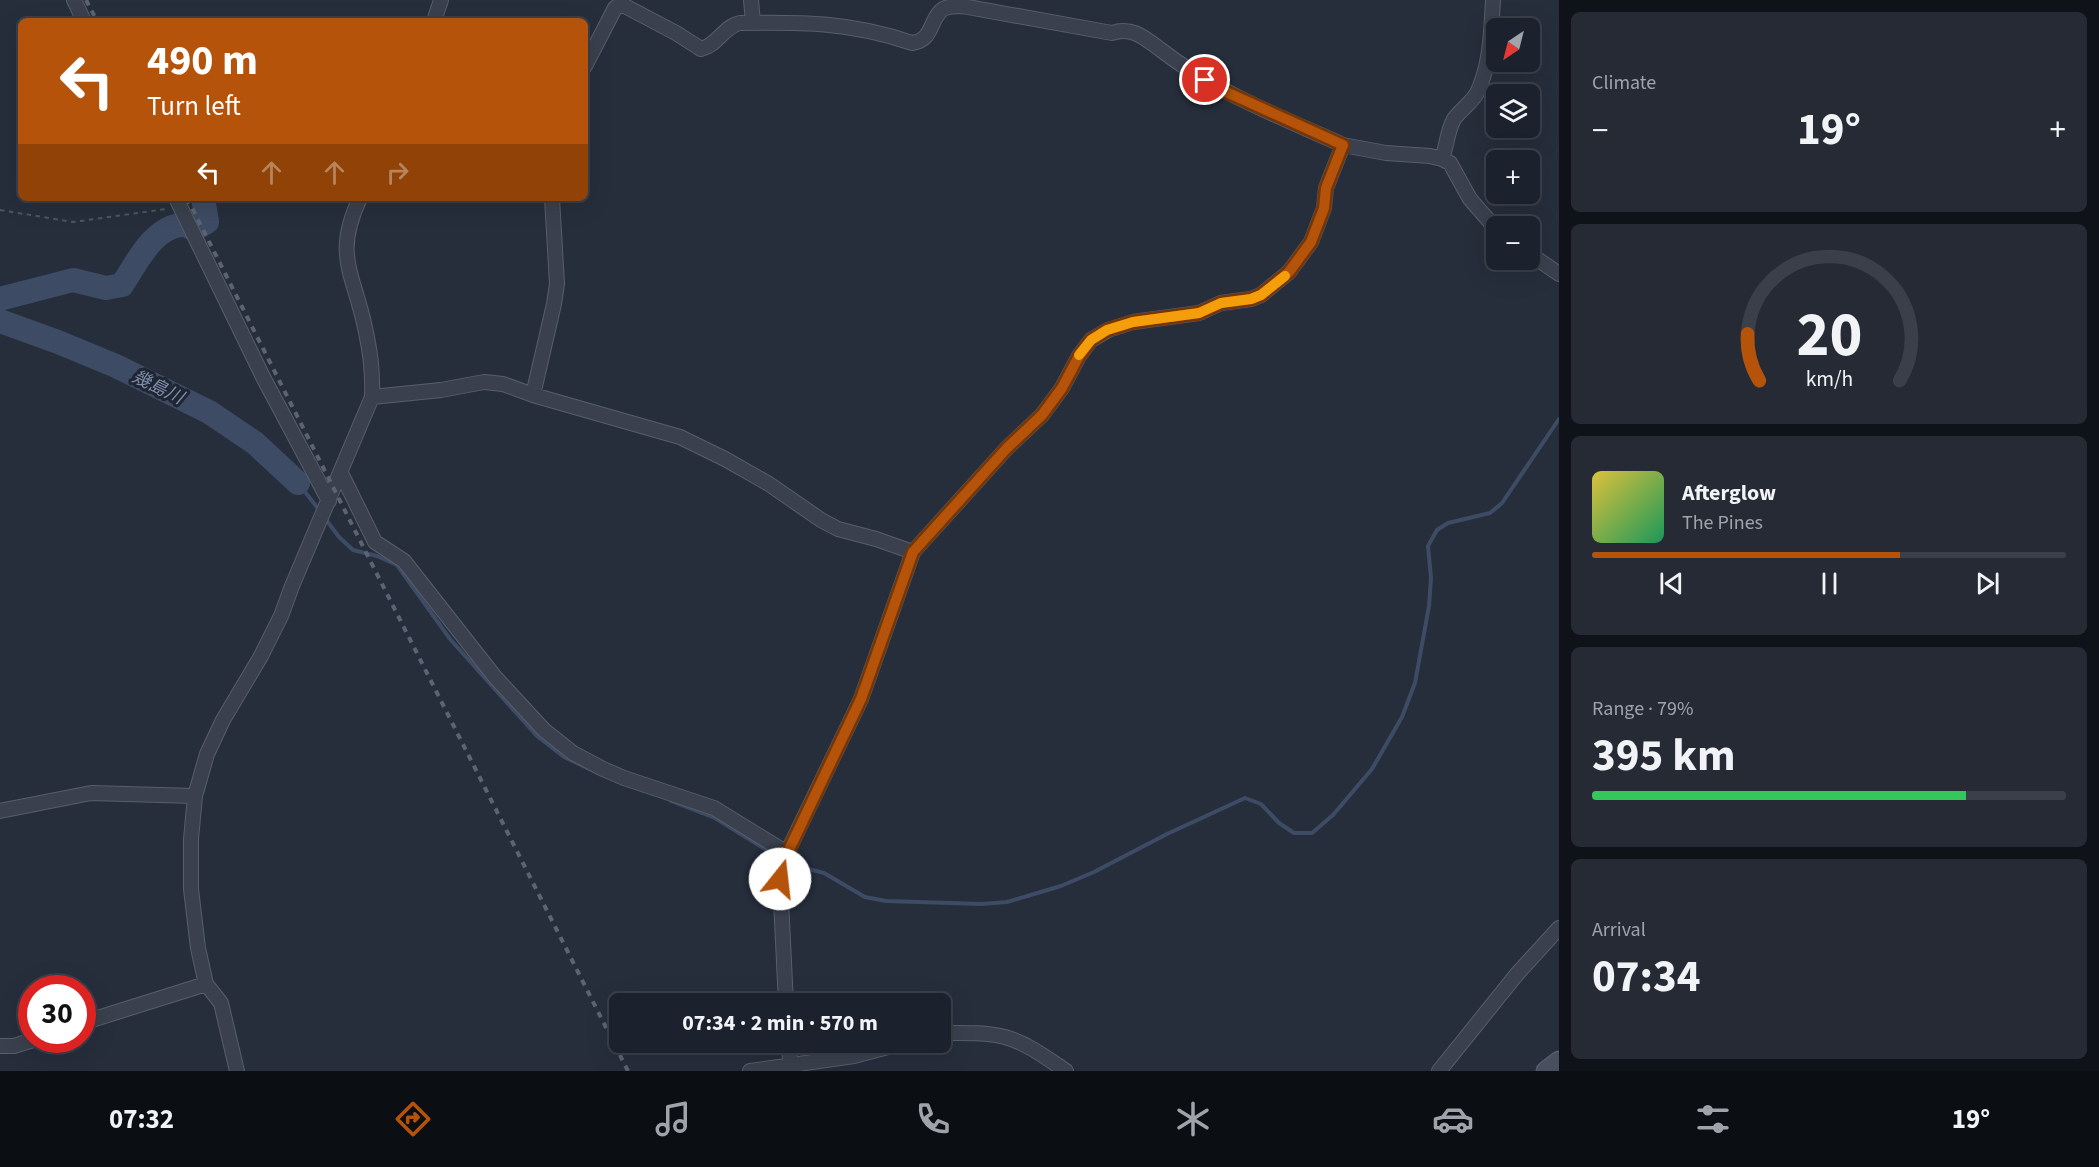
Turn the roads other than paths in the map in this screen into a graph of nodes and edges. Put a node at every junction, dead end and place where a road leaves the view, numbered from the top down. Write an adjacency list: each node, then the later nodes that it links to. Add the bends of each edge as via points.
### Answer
1 (74, 0): 5 (street)
2 (441, 0): 6 (street)
3 (751, 0): 7 (street)
4 (1493, 0): 10 (street, via 1489,60 1477,93 1455,118)
5 (83, 18)
6 (435, 18)
7 (753, 22): 8 (street, via 733,24 715,43 701,49 621,4 615,8); 9 (street, via 859,28 912,43 927,35 941,10 962,6 1112,33 1132,30 1185,69 1224,91)
8 (588, 60)
9 (1343, 145): 10 (street); 21 (street, via 1311,242 1289,272 1251,299 1221,303 1199,313 1133,322 1091,340 1042,415)
10 (1442, 159): 14 (street, via 1450,164)
11 (359, 201): 18 (street, via 346,241 347,268 373,367)
12 (552, 201): 17 (street, via 556,284)
13 (178, 203): 20 (street)
14 (1486, 217)
15 (1540, 261): 16 (street)
16 (1559, 274)
17 (533, 395): 18 (street, via 484,382); 21 (street, via 680,437 770,484 838,529)
18 (372, 397): 19 (street)
19 (340, 473): 20 (street); 24 (street, via 375,542 404,561 495,677 544,730 573,753 603,769 714,808)
20 (328, 504): 22 (street, via 281,616 207,754)
21 (913, 552): 24 (street, via 861,699)
22 (195, 796): 23 (street, via 91,794); 26 (street, via 191,889)
23 (0, 811)
24 (785, 858): 27 (street, via 780,879)
25 (1559, 928): 39 (street)
26 (206, 984): 28 (street); 36 (street, via 221,1003)
27 (785, 993)
28 (96, 1019)
29 (951, 1033): 38 (street, via 1007,1038 1035,1050)
30 (18, 1045): 31 (street)
31 (0, 1046)
32 (789, 1053): 35 (street)
33 (865, 1053): 35 (street)
34 (1559, 1061): 40 (main road)
35 (790, 1065): 37 (street)
36 (237, 1071)
37 (750, 1071)
38 (1066, 1071)
39 (1438, 1071)
40 (1546, 1071)

